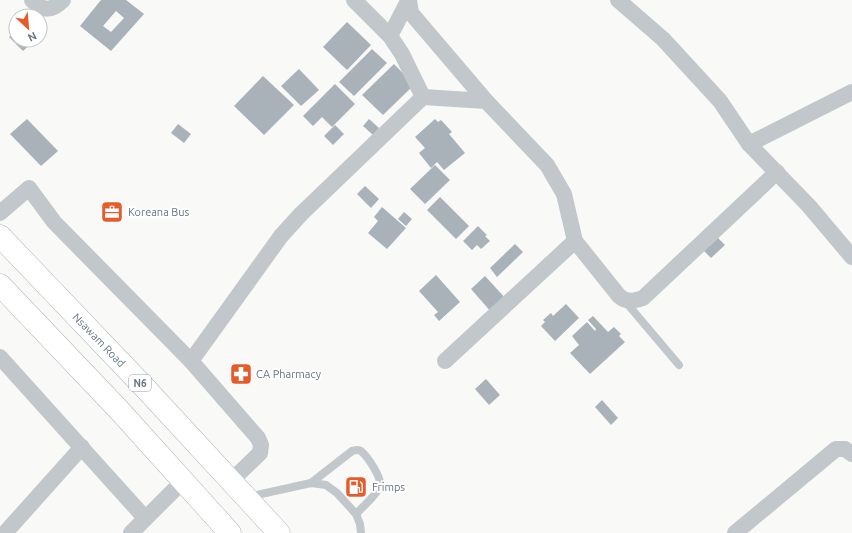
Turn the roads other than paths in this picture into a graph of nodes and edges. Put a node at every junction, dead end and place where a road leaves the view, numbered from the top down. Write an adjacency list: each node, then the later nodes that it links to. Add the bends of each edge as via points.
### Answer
1 (32, 0): 2 (street, via 45,9 56,7)
2 (63, 0)
3 (354, 0): 6 (street)
4 (618, 0): 10 (street, via 663,39 720,101)
5 (409, 1): 6 (street); 9 (street, via 411,13)
6 (390, 36): 8 (street)
7 (852, 92): 10 (street)
8 (423, 97): 9 (street); 19 (street, via 281,236)
9 (486, 101): 14 (street, via 547,165 564,194)
10 (749, 144): 11 (street)
11 (777, 172): 15 (street); 17 (street, via 643,298)
12 (0, 213): 19 (street, via 29,188 54,222)
13 (0, 236): 25 (highway, Nsawam Road / N6)
14 (575, 241): 17 (street); 20 (street)
15 (852, 257)
16 (0, 285): 24 (highway)
17 (623, 300): 21 (lane)
18 (0, 357): 22 (street)
19 (191, 361): 25 (street, via 258,438 261,446 260,453)
20 (445, 361)
21 (678, 365)
22 (82, 448): 29 (street); 30 (street)
23 (852, 454): 35 (street, via 845,449 836,448)
24 (183, 481): 29 (street); 32 (highway)
25 (231, 481): 27 (highway, Nsawam Road / N6)
26 (311, 483): 27 (lane); 28 (lane, via 326,485); 28 (lane, via 352,451 362,452 379,474 381,484 379,490)
27 (246, 498): 33 (highway, Nsawam Road / N6)
28 (356, 514): 34 (lane)
29 (145, 518): 31 (street)
30 (5, 533)
31 (131, 533)
32 (230, 533)
33 (279, 533)
34 (363, 533)
35 (735, 533)

